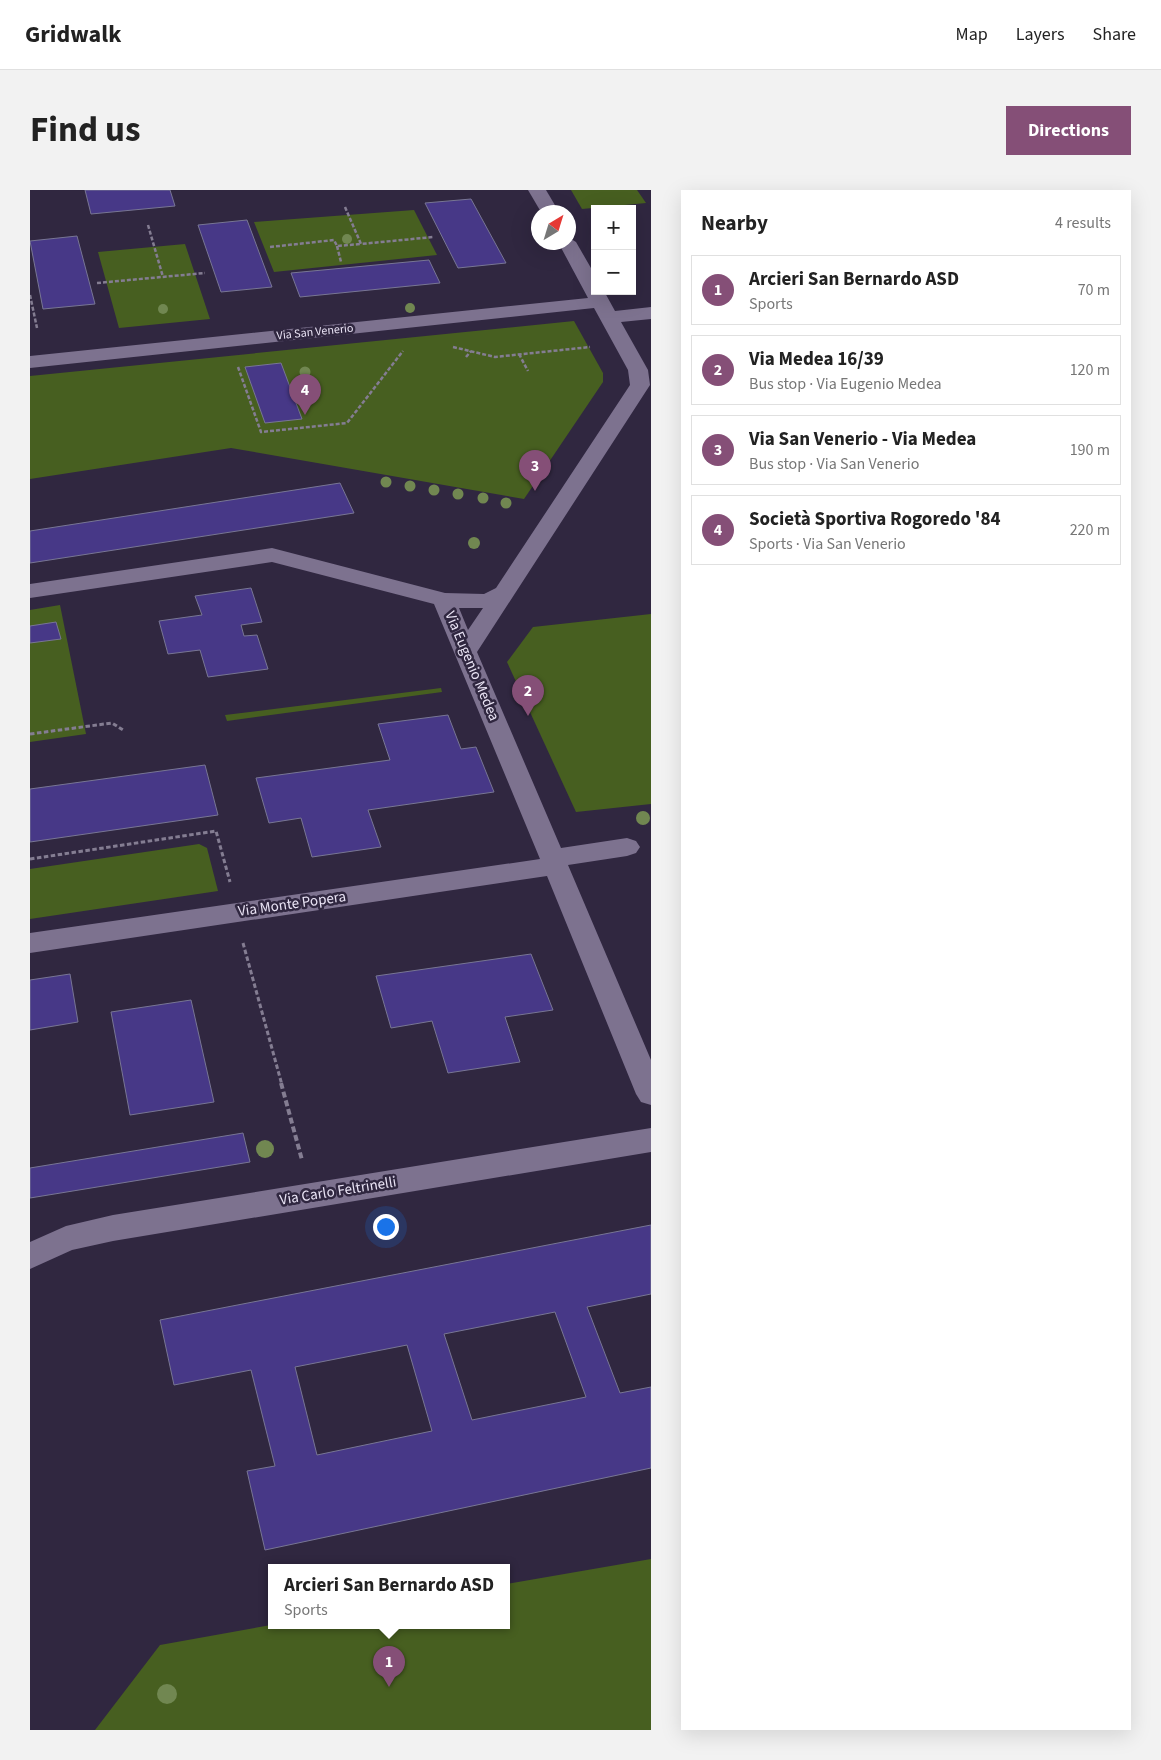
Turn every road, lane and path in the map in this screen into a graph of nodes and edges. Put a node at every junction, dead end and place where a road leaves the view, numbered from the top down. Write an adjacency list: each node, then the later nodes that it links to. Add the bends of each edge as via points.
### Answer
1 (537, 190): 2 (street)
2 (546, 205)
3 (345, 207): 6 (path)
4 (148, 225): 12 (path)
5 (433, 237): 6 (path)
6 (361, 244): 7 (path)
7 (337, 246): 8 (path, via 334,240); 10 (path)
8 (270, 247)
9 (571, 250): 15 (street)
10 (341, 262)
11 (205, 273): 12 (path)
12 (163, 277): 13 (path)
13 (97, 283)
14 (30, 297): 17 (path)
15 (605, 310): 16 (street, Via San Venerio); 25 (street, Via San Venerio); 28 (street, via 638,370 640,385)
16 (651, 314)
17 (37, 328)
18 (408, 345): 24 (path, via 347,423 261,432)
19 (452, 346): 21 (path)
20 (596, 346): 22 (path)
21 (471, 351): 22 (path, via 495,356); 23 (path)
22 (519, 354): 26 (path)
23 (466, 357)
24 (236, 360)
25 (30, 362)
26 (528, 371)
27 (30, 591): 29 (street, Via Eugenio Medea, via 272,555)
28 (505, 592): 29 (street, via 490,600); 30 (street)
29 (444, 600): 30 (street, Via Eugenio Medea)
30 (466, 651): 35 (street, Via Eugenio Medea)
31 (122, 730): 32 (path, via 112,723)
32 (30, 734)
33 (627, 847): 35 (street, Via Monte Popera)
34 (30, 860): 36 (path, via 216,831)
35 (554, 862): 38 (street, Via Monte Popera); 39 (street, Via Eugenio Medea)
36 (231, 886)
37 (241, 935): 41 (path)
38 (30, 943)
39 (651, 1094)
40 (651, 1140): 42 (street, Via Carlo Feltrinelli, via 113,1228 66,1239)
41 (302, 1160)
42 (30, 1256)

